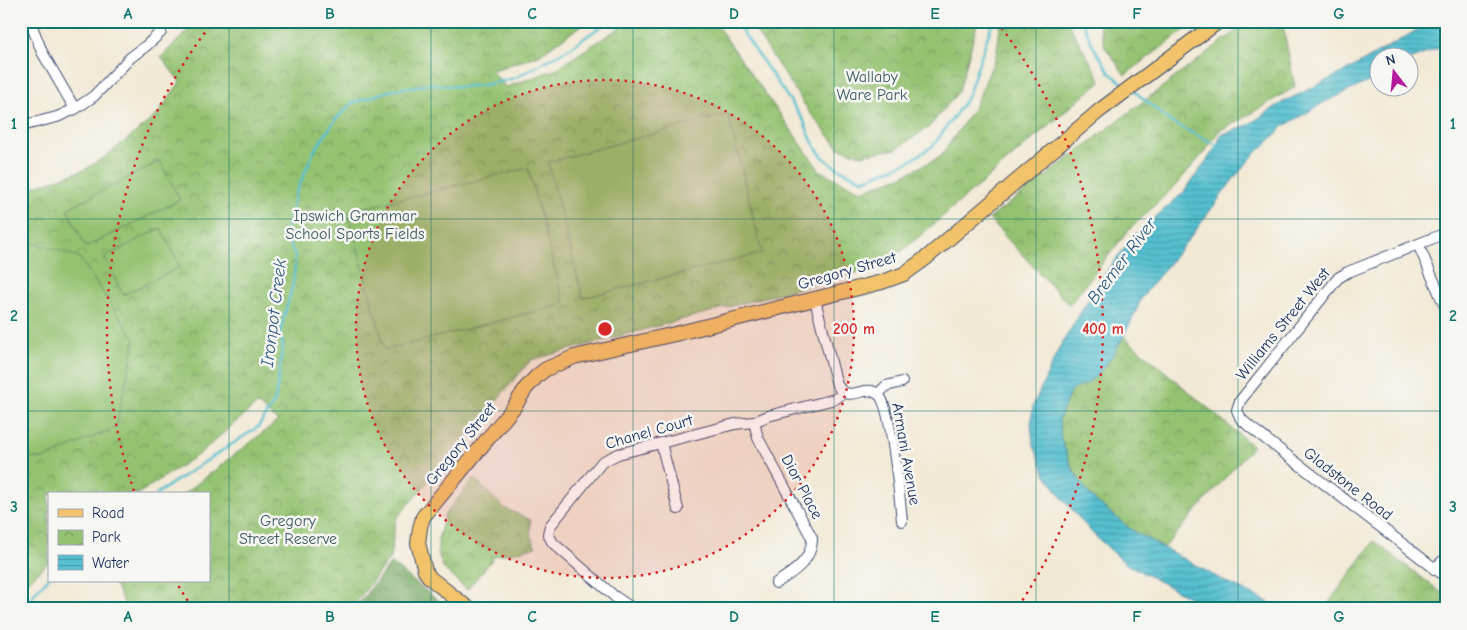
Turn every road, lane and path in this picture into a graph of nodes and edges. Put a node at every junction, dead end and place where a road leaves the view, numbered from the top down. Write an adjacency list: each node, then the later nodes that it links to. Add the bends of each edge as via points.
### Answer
1 (30, 21): 4 (street, via 42,52)
2 (159, 21): 4 (street, via 161,32 130,58 94,96)
3 (1219, 21): 8 (main road, Gregory Street, via 1099,112 915,267 888,280)
4 (75, 109): 5 (street, via 58,117)
5 (21, 126)
6 (1446, 233): 7 (street, Williams Street West)
7 (1418, 244): 9 (street); 13 (street, Williams Street West, via 1338,278)
8 (815, 300): 11 (street, via 836,385); 22 (main road, Gregory Street, via 610,350 563,367 542,380 514,407 435,504 426,528 430,568 448,591)
9 (1446, 309)
10 (902, 382): 12 (street, Armani Avenue, via 886,386)
11 (844, 393): 12 (street, Armani Avenue, via 869,390); 14 (street, Chanel Court, via 835,399)
12 (878, 394): 17 (street, Armani Avenue, via 885,403)
13 (1237, 410): 19 (street, Gladstone Road, via 1250,427)
14 (754, 422): 15 (street, Chanel Court); 21 (street, Dior Place, via 758,438 812,538 806,558 796,570)
15 (661, 443): 16 (street); 23 (street, Chanel Court, via 612,456 602,462 548,530 553,544)
16 (678, 509)
17 (902, 521)
18 (1446, 558): 19 (street)
19 (1434, 569): 20 (street, Gladstone Road)
20 (1446, 577)
21 (776, 583)
22 (469, 609)
23 (633, 609)

